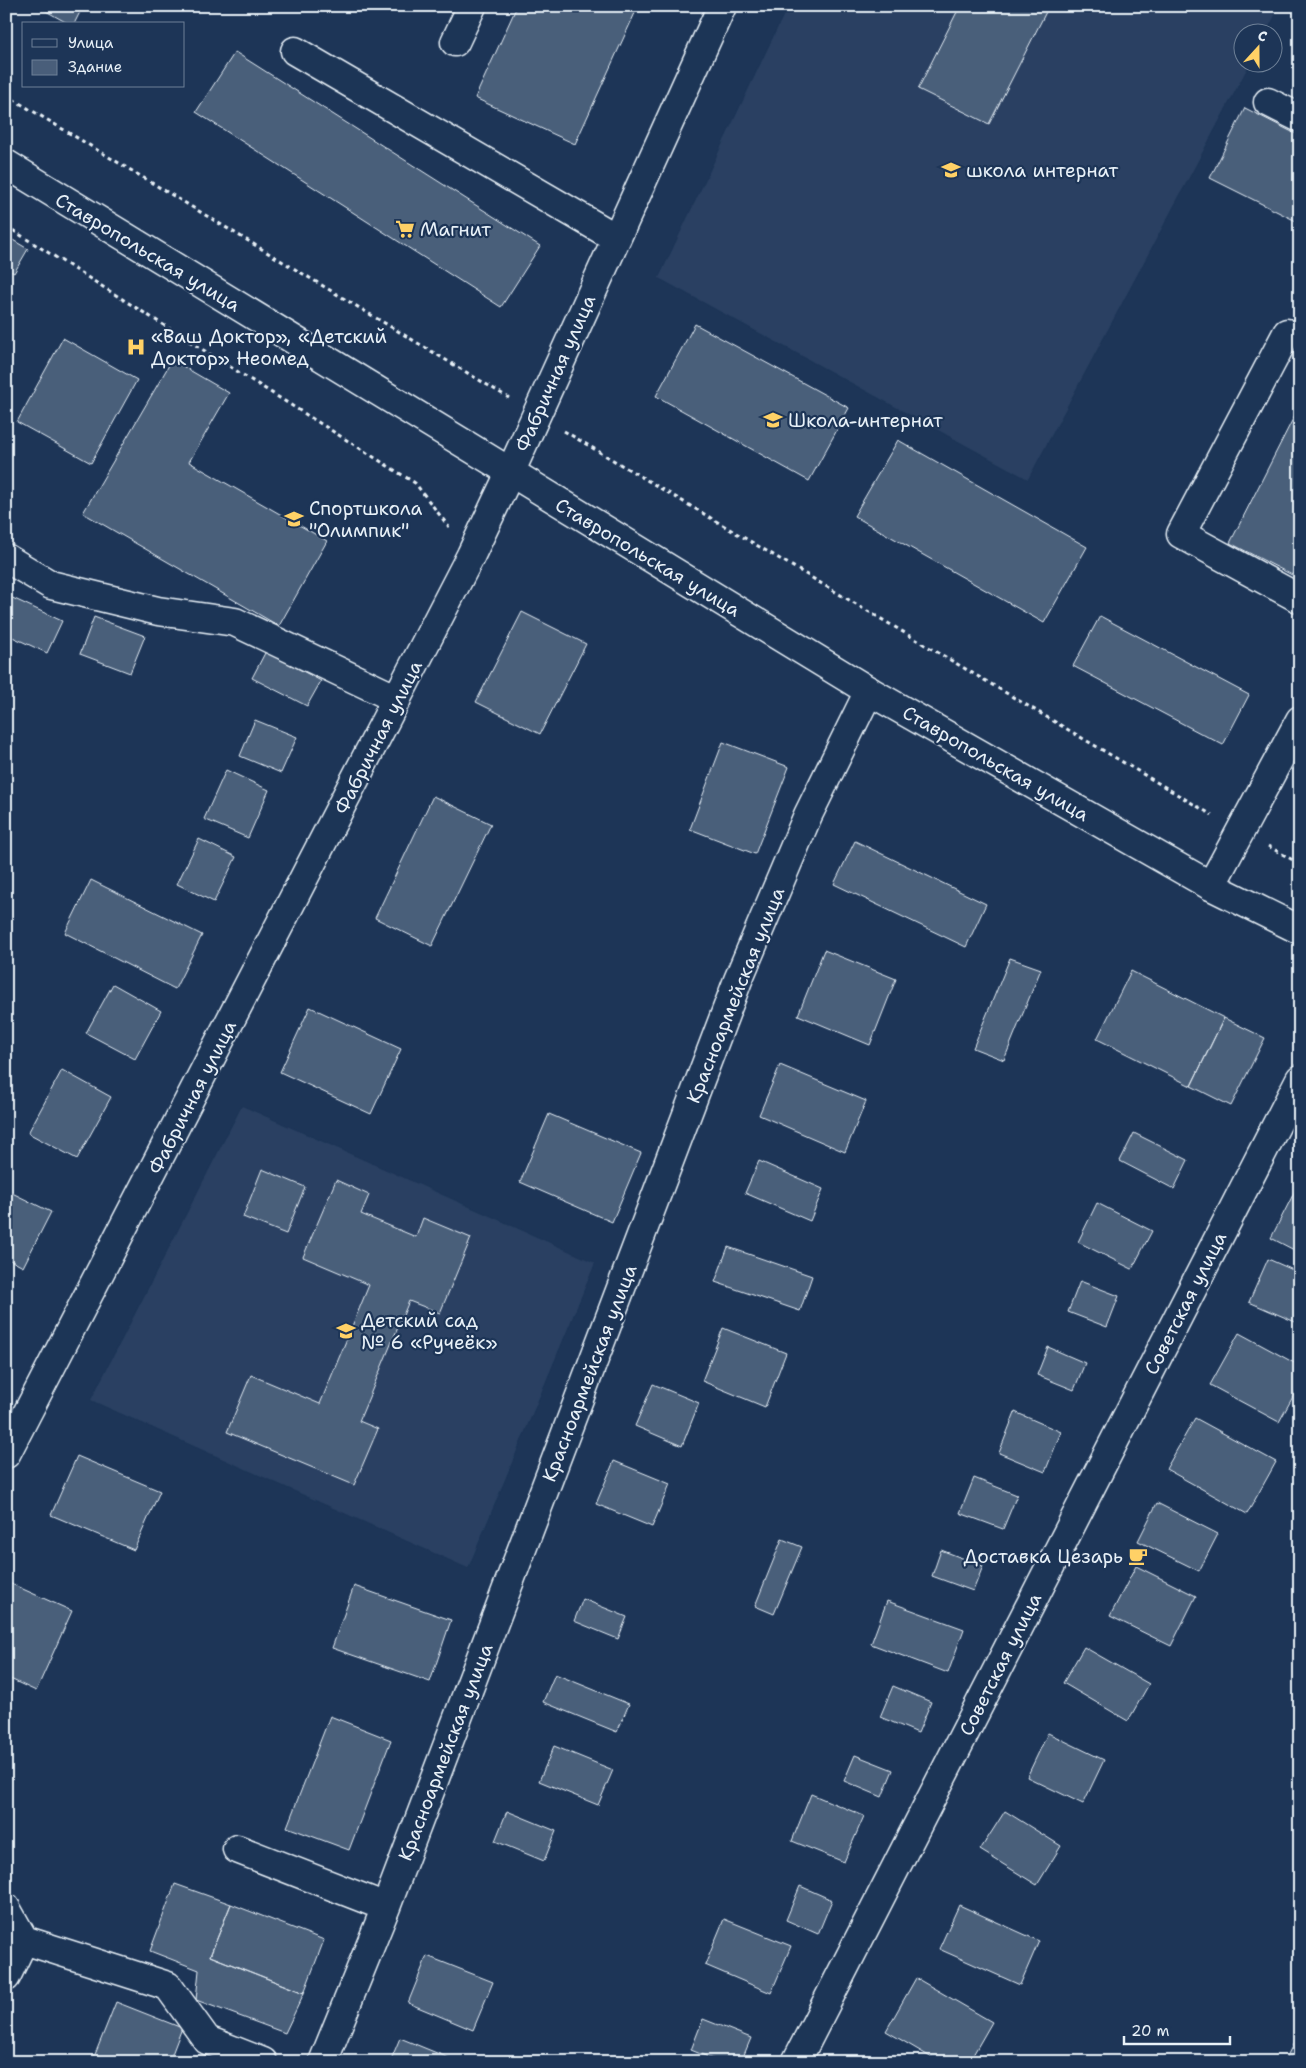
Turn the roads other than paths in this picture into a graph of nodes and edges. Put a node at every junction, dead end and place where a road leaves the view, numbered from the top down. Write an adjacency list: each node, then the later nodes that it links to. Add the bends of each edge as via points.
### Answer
1 (472, 6): 3 (street)
2 (722, 6): 8 (street, Фабричная улица)
3 (455, 42)
4 (295, 51): 8 (street)
5 (1268, 102): 6 (street)
6 (1300, 118)
7 (6, 164): 10 (street, Ставропольская улица)
8 (616, 238): 10 (street, Фабричная улица)
9 (1287, 333): 12 (street, via 1181,534)
10 (510, 473): 13 (street, Ставропольская улица); 14 (street, Фабричная улица)
11 (6, 558): 14 (street, via 51,584 158,611 235,622)
12 (1300, 599)
13 (869, 691): 16 (street, Ставропольская улица); 21 (street, Красноармейская улица, via 808,815 738,980)
14 (397, 699): 19 (street, Фабричная улица)
15 (1300, 720): 16 (street)
16 (1211, 886): 17 (street, Ставропольская улица)
17 (1300, 930)
18 (1300, 1079): 27 (street, Советская улица)
19 (6, 1454)
20 (237, 1850): 21 (street)
21 (386, 1907): 26 (street, Красноармейская улица)
22 (6, 1908): 23 (street)
23 (24, 1940): 24 (street); 25 (street, via 168,1986 207,2040)
24 (6, 1977)
25 (263, 2062)
26 (323, 2062)
27 (796, 2062)

